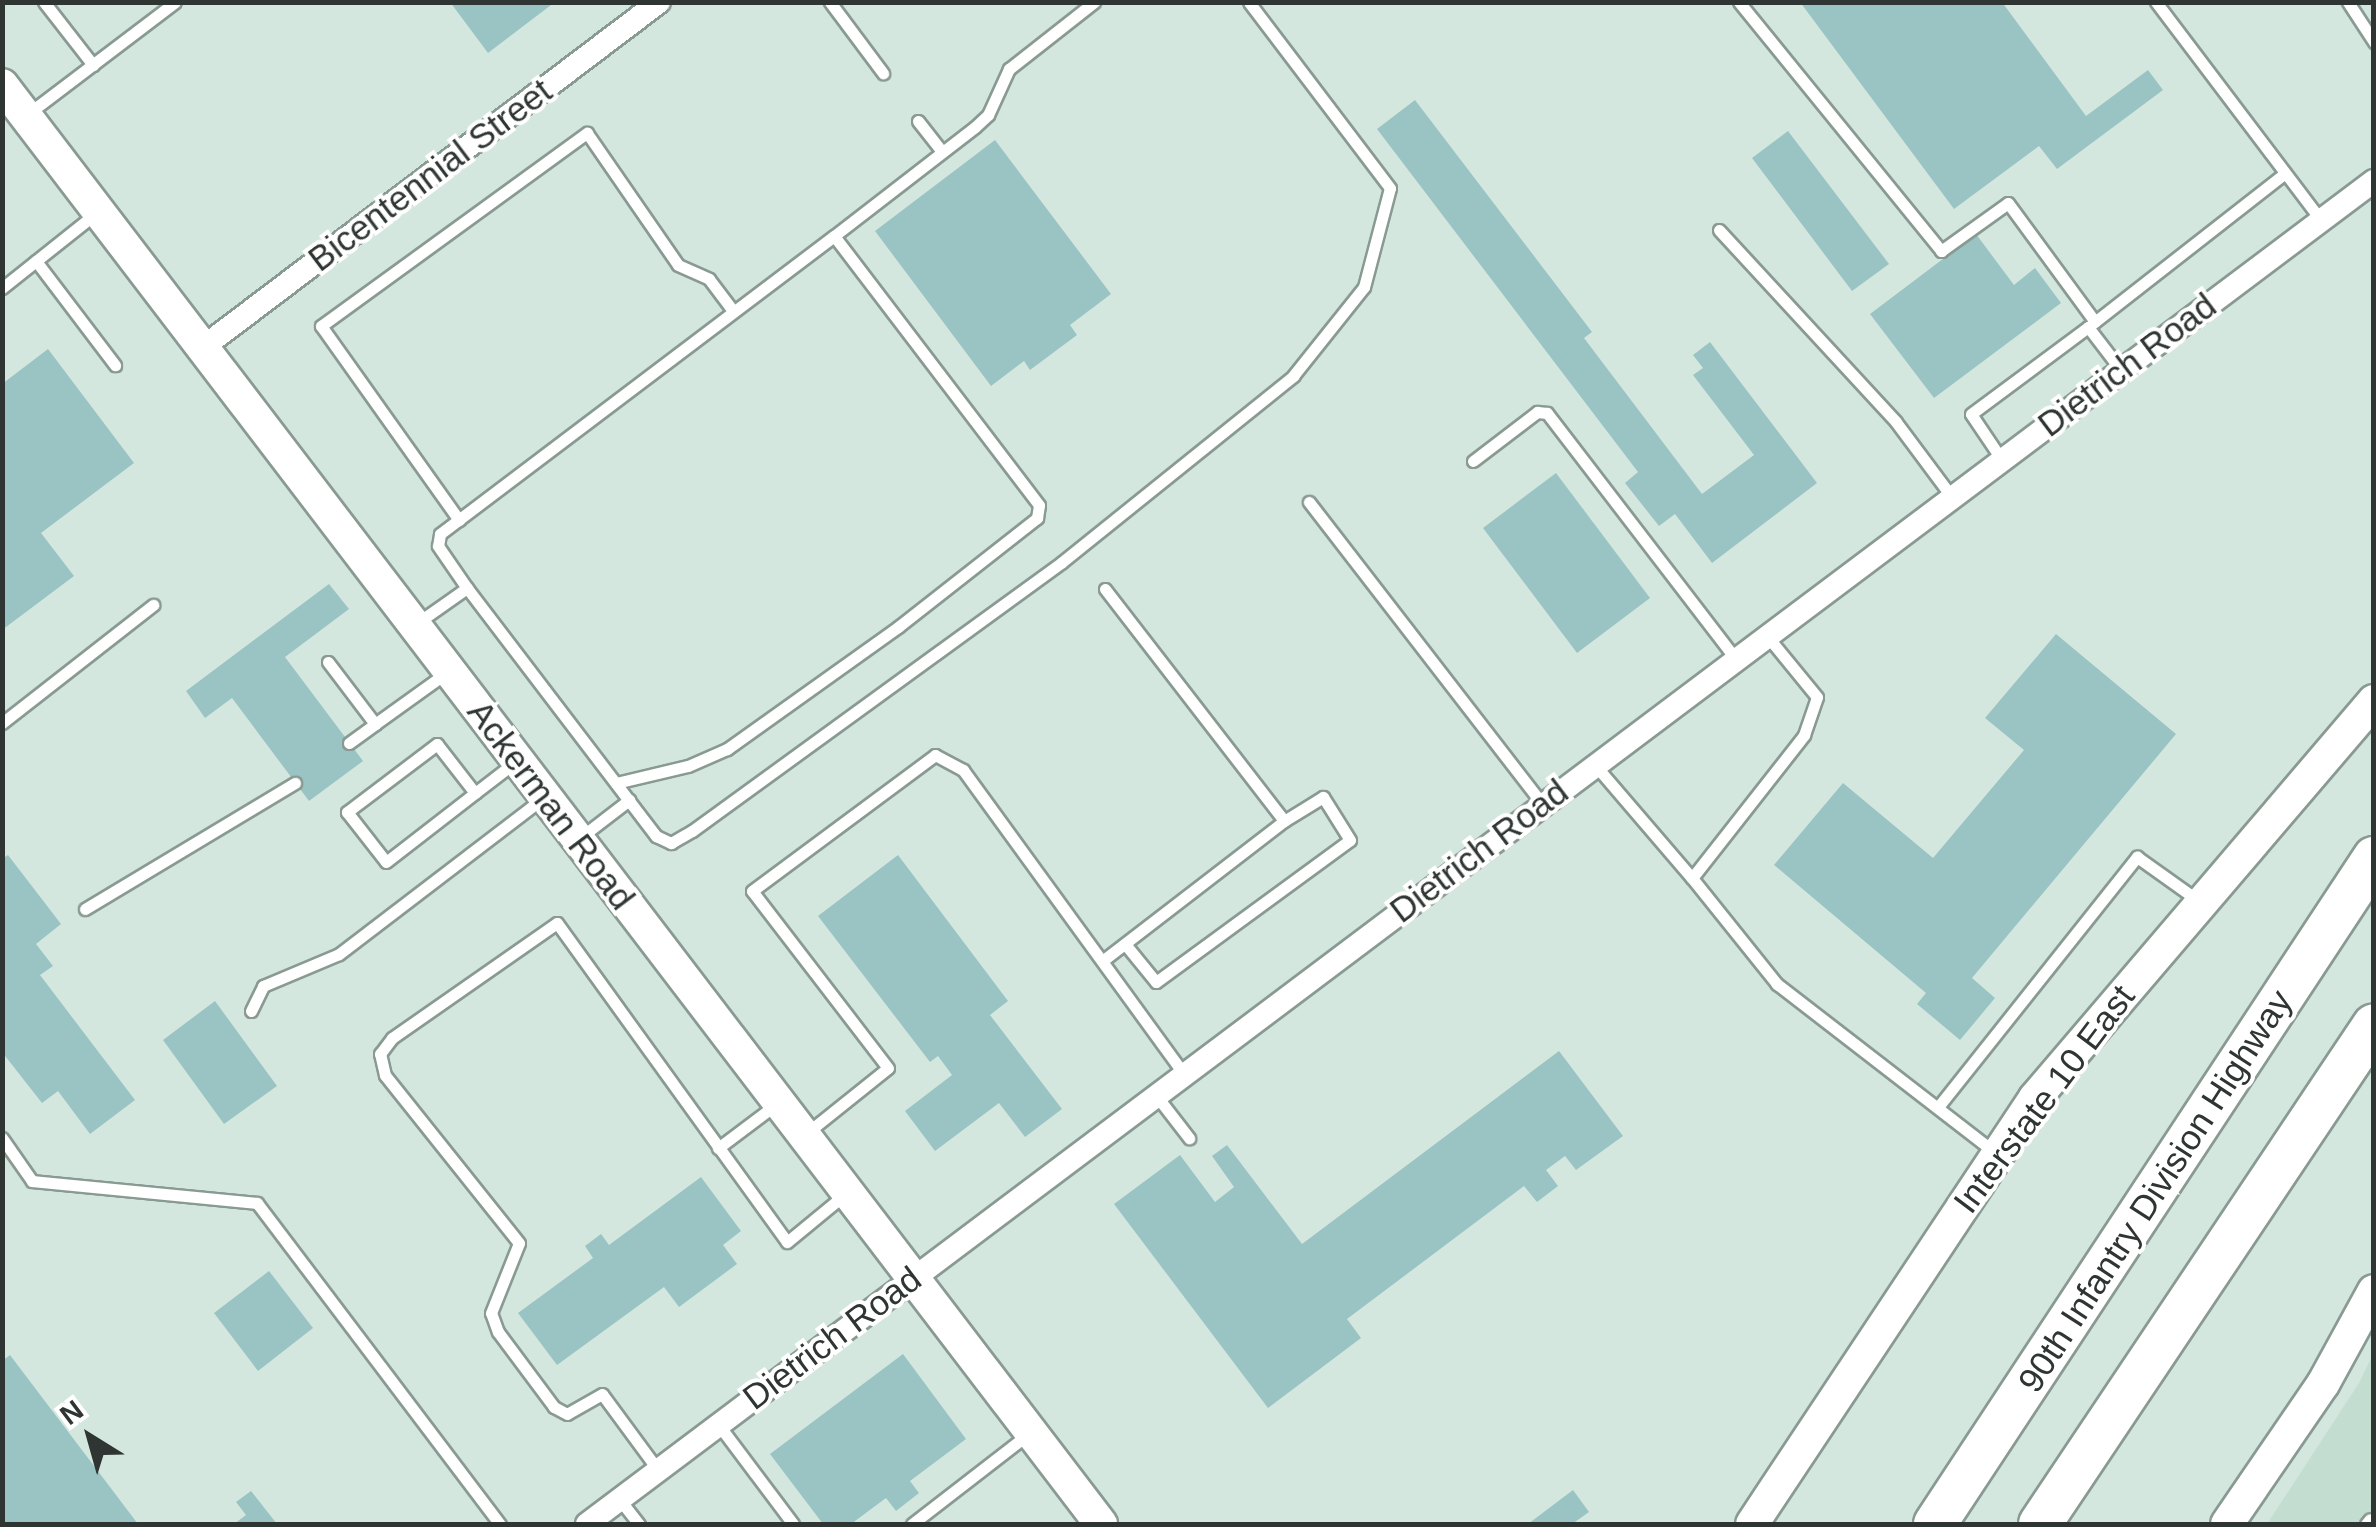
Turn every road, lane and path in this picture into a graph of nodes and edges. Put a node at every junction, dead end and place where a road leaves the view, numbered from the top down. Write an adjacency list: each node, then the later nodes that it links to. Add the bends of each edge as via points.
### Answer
1 (44, 2): 13 (lane)
2 (175, 2): 13 (lane)
3 (658, 2): 28 (street, Bicentennial Street)
4 (830, 2): 14 (lane)
5 (1068, 2): 11 (lane)
6 (1094, 2): 11 (lane)
7 (1249, 2): 54 (lane, via 1390,188 1364,288 1293,376 1062,562 692,831 671,843 656,836)
8 (1739, 2): 27 (lane, via 1941,251 2008,203)
9 (2156, 2): 18 (lane)
10 (2348, 2): 12 (lane)
11 (1077, 15): 17 (lane, via 1009,69 988,115)
12 (2374, 42)
13 (93, 65): 15 (lane)
14 (882, 73)
15 (11, 102): 20 (street, Ackerman Road)
16 (918, 121): 17 (lane)
17 (942, 152): 23 (lane)
18 (2284, 174): 21 (lane); 27 (lane)
19 (2374, 181): 21 (street, Dietrich Road)
20 (98, 212): 24 (lane); 28 (street, Ackerman Road)
21 (2321, 220): 30 (street, Dietrich Road)
22 (1718, 230): 33 (lane, via 1896,422)
23 (834, 236): 26 (lane); 51 (lane, via 1040,512 898,628 727,749)
24 (36, 261): 25 (lane); 29 (lane)
25 (2, 288)
26 (732, 310): 35 (lane); 35 (lane, via 709,279 678,265 586,133 321,326)
27 (2092, 324): 30 (lane); 31 (lane, via 1971,414)
28 (202, 348): 39 (street, Ackerman Road)
29 (115, 365)
30 (2121, 370): 31 (street, Dietrich Road)
31 (2002, 460): 33 (street, Dietrich Road)
32 (1474, 461): 41 (lane, via 1536,412 1548,412)
33 (1952, 497): 40 (street, Dietrich Road)
34 (1309, 502): 55 (lane)
35 (458, 520): 36 (lane, via 440,534 438,546)
36 (467, 588): 39 (lane); 51 (lane)
37 (1105, 590): 56 (lane)
38 (153, 605): 45 (lane)
39 (414, 625): 43 (street, Ackerman Road)
40 (1766, 636): 41 (street, Dietrich Road); 60 (lane, via 1818,697 1804,735)
41 (1736, 659): 49 (street, Dietrich Road)
42 (328, 662): 46 (lane)
43 (449, 671): 46 (lane); 48 (street, Ackerman Road)
44 (2374, 701): 61 (street, Interstate 10 East)
45 (2, 722)
46 (375, 724): 47 (lane)
47 (350, 743)
48 (517, 760): 52 (lane); 53 (street, Ackerman Road)
49 (1595, 764): 55 (street, Dietrich Road); 60 (lane)
50 (295, 783): 62 (lane)
51 (616, 783): 54 (lane)
52 (476, 793): 52 (lane, via 386,862 347,812 438,744)
53 (543, 798): 57 (street, Ackerman Road); 66 (lane, via 340,954 263,986)
54 (629, 800): 57 (lane)
55 (1542, 804): 68 (street, Dietrich Road)
56 (1284, 821): 63 (lane); 63 (lane, via 1323,797 1350,840 1156,982)
57 (577, 839): 70 (street, Ackerman Road)
58 (2374, 844): 65 (highway)
59 (2374, 858): 65 (highway, 90th Infantry Division Highway)
60 (1692, 878): 71 (lane, via 1777,984)
61 (2200, 901): 71 (lane, via 2136,857); 76 (street, Interstate 10 East, via 2035,1098)
62 (86, 909)
63 (1126, 944): 64 (lane)
64 (1105, 959): 68 (lane); 72 (lane, via 964,770 935,755 752,890 888,1068)
65 (2286, 993): 78 (highway, 90th Infantry Division Highway)
66 (251, 1011)
67 (2374, 1025): 94 (highway)
68 (1183, 1073): 69 (street, Dietrich Road)
69 (1155, 1094): 74 (lane); 79 (street, Dietrich Road)
70 (779, 1103): 72 (street, Ackerman Road); 75 (lane)
71 (1938, 1107): 76 (lane)
72 (804, 1135): 77 (street, Ackerman Road)
73 (2, 1138): 85 (lane, via 32,1181 258,1203)
74 (1189, 1138)
75 (718, 1148): 77 (lane, via 787,1242); 83 (lane, via 557,923 392,1038 380,1054 385,1075 519,1242 491,1312 498,1332 554,1408 568,1414 602,1394)
76 (1997, 1155): 91 (street, Interstate 10 East)
77 (848, 1193): 79 (street, Ackerman Road)
78 (2112, 1255): 92 (highway); 93 (highway, 90th Infantry Division Highway)
79 (912, 1276): 81 (street, Dietrich Road); 82 (street, Ackerman Road)
80 (2374, 1291): 95 (street, via 2323,1384)
81 (718, 1424): 83 (street, Dietrich Road); 88 (lane)
82 (1030, 1432): 89 (lane); 90 (street, Ackerman Road)
83 (658, 1470): 84 (street, Dietrich Road)
84 (620, 1500): 86 (street, Dietrich Road); 87 (lane)
85 (500, 1524)
86 (587, 1524)
87 (639, 1524)
88 (794, 1524)
89 (912, 1524)
90 (1101, 1524)
91 (1752, 1524)
92 (1905, 1524)
93 (1935, 1524)
94 (2040, 1524)
95 (2227, 1524)

